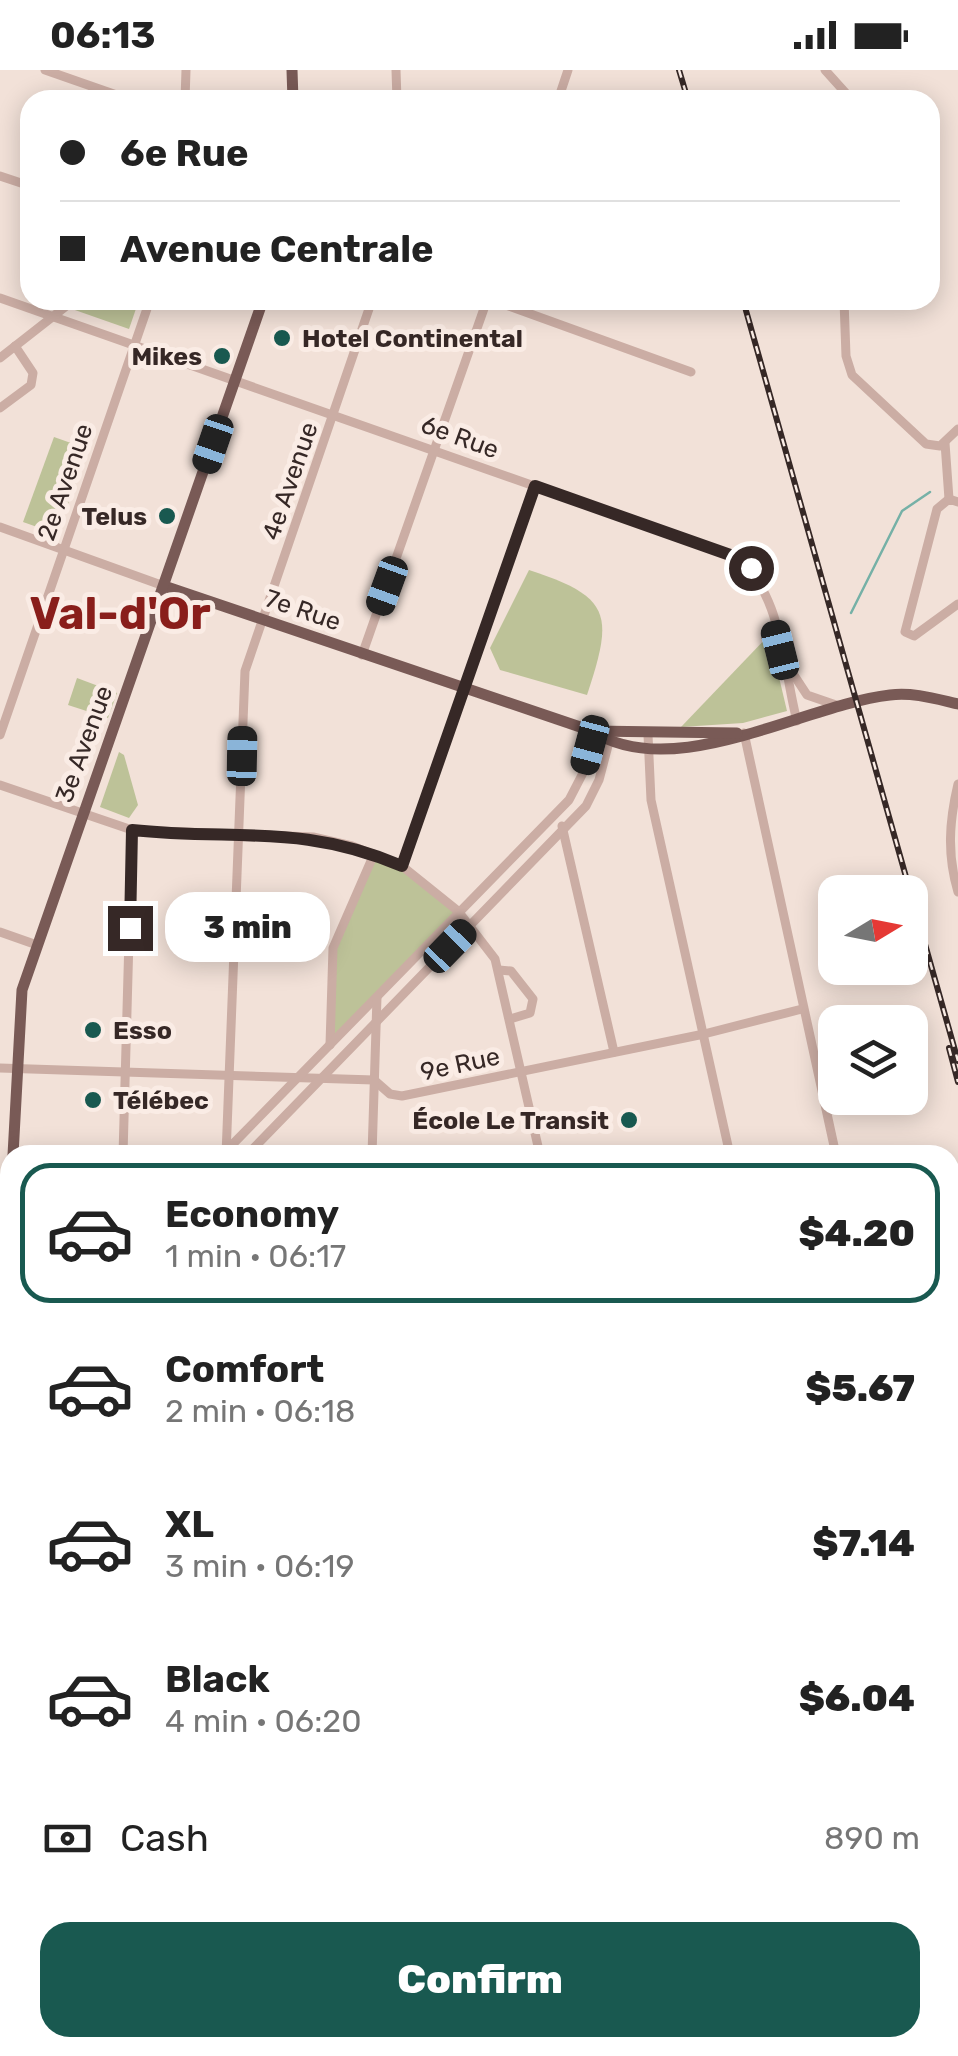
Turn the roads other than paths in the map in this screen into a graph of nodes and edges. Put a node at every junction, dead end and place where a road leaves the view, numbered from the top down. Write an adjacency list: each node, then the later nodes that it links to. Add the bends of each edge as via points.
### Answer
1 (45, 70): 3 (street)
2 (825, 70): 5 (street)
3 (72, 74): 4 (street)
4 (109, 90)
5 (843, 90)
6 (35, 310): 14 (street, 6e Rue)
7 (61, 310): 14 (street)
8 (147, 310): 15 (street, 2e Avenue)
9 (260, 310): 19 (main road, 3e Avenue)
10 (369, 310): 21 (street, 4e Avenue)
11 (486, 310): 24 (street)
12 (518, 310): 18 (street)
13 (844, 310): 23 (street, via 852,375 926,444)
14 (53, 316): 15 (street, 6e Rue); 16 (street)
15 (136, 343): 19 (street, 6e Rue); 28 (street, 2e Avenue)
16 (15, 346): 17 (street); 20 (street, via 33,373 31,385)
17 (0, 358)
18 (691, 372)
19 (236, 378): 21 (street, 6e Rue); 29 (main road, 3e Avenue)
20 (0, 408)
21 (335, 413): 24 (street, 6e Rue); 31 (street, 4e Avenue)
22 (958, 429): 23 (street)
23 (945, 443): 26 (street)
24 (436, 449): 25 (street, 6e Rue); 33 (street)
25 (535, 486): 32 (street, 6e Rue, via 751,568 766,591); 34 (street)
26 (954, 500): 30 (street, via 937,509 905,632 914,636)
27 (0, 526): 28 (street, 7e Rue)
28 (64, 548): 29 (street, 7e Rue); 40 (street, 2e Avenue)
29 (164, 586): 31 (main road, 7e Rue); 45 (main road, 3e Avenue)
30 (958, 604)
31 (263, 620): 33 (main road, 7e Rue); 49 (street, 4e Avenue, via 244,680)
32 (780, 650): 36 (street, via 807,695); 37 (street, 6e Rue)
33 (362, 655): 34 (main road, 7e Rue)
34 (464, 690): 38 (main road, 7e Rue); 51 (street)
35 (958, 704): 36 (main road, 7e Rue, via 903,695)
36 (843, 707): 37 (main road, 7e Rue)
37 (797, 721): 39 (main road, 7e Rue)
38 (592, 732): 41 (main road, 7e Rue); 42 (main road, 7e Rue); 46 (street, via 576,788)
39 (744, 733): 41 (main road, 7e Rue, via 700,746); 59 (street)
40 (0, 734)
41 (648, 741): 42 (main road, 7e Rue); 62 (street, via 651,800)
42 (609, 742): 47 (street, via 594,791)
43 (958, 784): 52 (street, via 950,820)
44 (0, 785): 45 (street)
45 (82, 815): 48 (street); 56 (main road, 3e Avenue)
46 (554, 816): 47 (street); 53 (street)
47 (564, 828): 54 (street); 64 (street)
48 (132, 830): 49 (street); 68 (street)
49 (239, 834): 50 (street, via 313,838); 69 (street, 4e Avenue)
50 (374, 854): 51 (street); 63 (street, via 334,948)
51 (402, 866): 53 (street)
52 (958, 892)
53 (458, 911): 54 (street); 58 (street)
54 (470, 926): 57 (street); 61 (street)
55 (0, 932): 56 (street)
56 (37, 944): 66 (main road, 3e Avenue, via 19,1002)
57 (499, 970): 60 (street); 60 (street, via 511,971 533,999 530,1013)
58 (377, 997): 61 (street); 63 (street)
59 (802, 1009): 62 (street, 9e Rue); 81 (street)
60 (510, 1018): 67 (street)
61 (376, 1021): 71 (street); 72 (street)
62 (704, 1034): 64 (street, 9e Rue); 80 (street)
63 (330, 1044): 70 (street)
64 (614, 1052): 67 (street, 9e Rue)
65 (0, 1068): 66 (street, 9e Rue)
66 (14, 1068): 68 (street, 9e Rue); 73 (main road, 3e Avenue)
67 (522, 1071): 72 (street, 9e Rue, via 402,1096); 79 (street)
68 (125, 1072): 69 (street, 9e Rue); 74 (street)
69 (230, 1075): 70 (street, 9e Rue); 75 (street, 4e Avenue)
70 (294, 1077): 71 (street, 9e Rue); 76 (street)
71 (327, 1078): 72 (street, 9e Rue); 77 (street)
72 (374, 1080): 78 (street)
73 (13, 1145)
74 (122, 1145)
75 (226, 1145)
76 (233, 1145)
77 (257, 1145)
78 (372, 1145)
79 (538, 1145)
80 (728, 1145)
81 (834, 1145)

